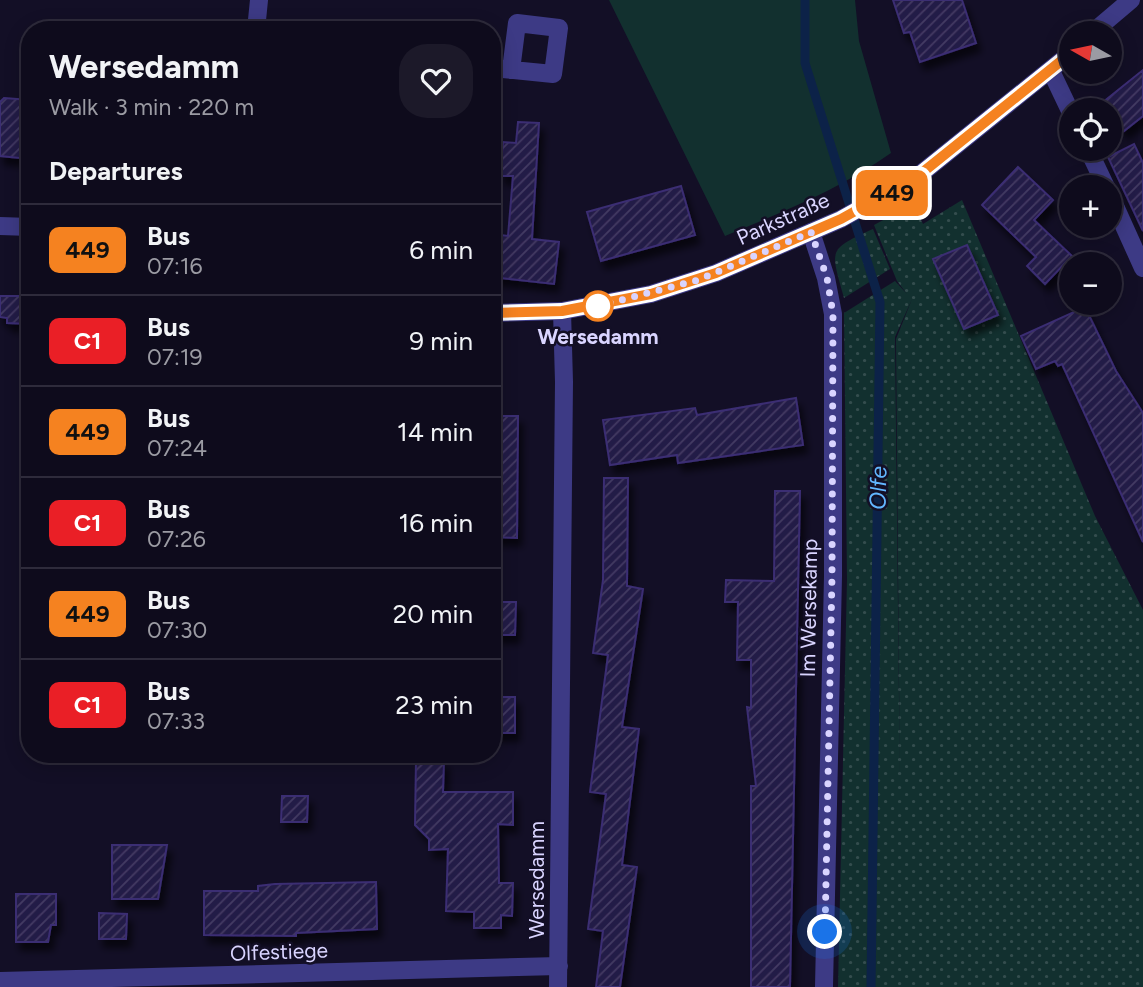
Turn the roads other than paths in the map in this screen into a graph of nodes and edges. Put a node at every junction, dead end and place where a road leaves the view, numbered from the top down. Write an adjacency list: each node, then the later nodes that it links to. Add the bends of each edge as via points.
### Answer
1 (258, 0): 3 (street)
2 (1131, 0): 4 (street)
3 (257, 21)
4 (1106, 21)
5 (1059, 63): 8 (street, Parkstraße)
6 (501, 69): 7 (street)
7 (511, 70)
8 (1051, 71): 9 (street); 13 (street, Parkstraße, via 918,176)
9 (1064, 98)
10 (1122, 222): 14 (street)
11 (0, 226): 12 (street)
12 (21, 227)
13 (811, 232): 15 (street, Parkstraße, via 698,280); 20 (street, Im Wersekamp, via 827,278 833,314)
14 (1143, 268)
15 (562, 311): 16 (street, Parkstraße); 17 (street, Wersedamm)
16 (501, 313)
17 (559, 966): 18 (street, Olfestiege); 19 (street, Wersedamm)
18 (0, 981)
19 (558, 987)
20 (824, 987)

